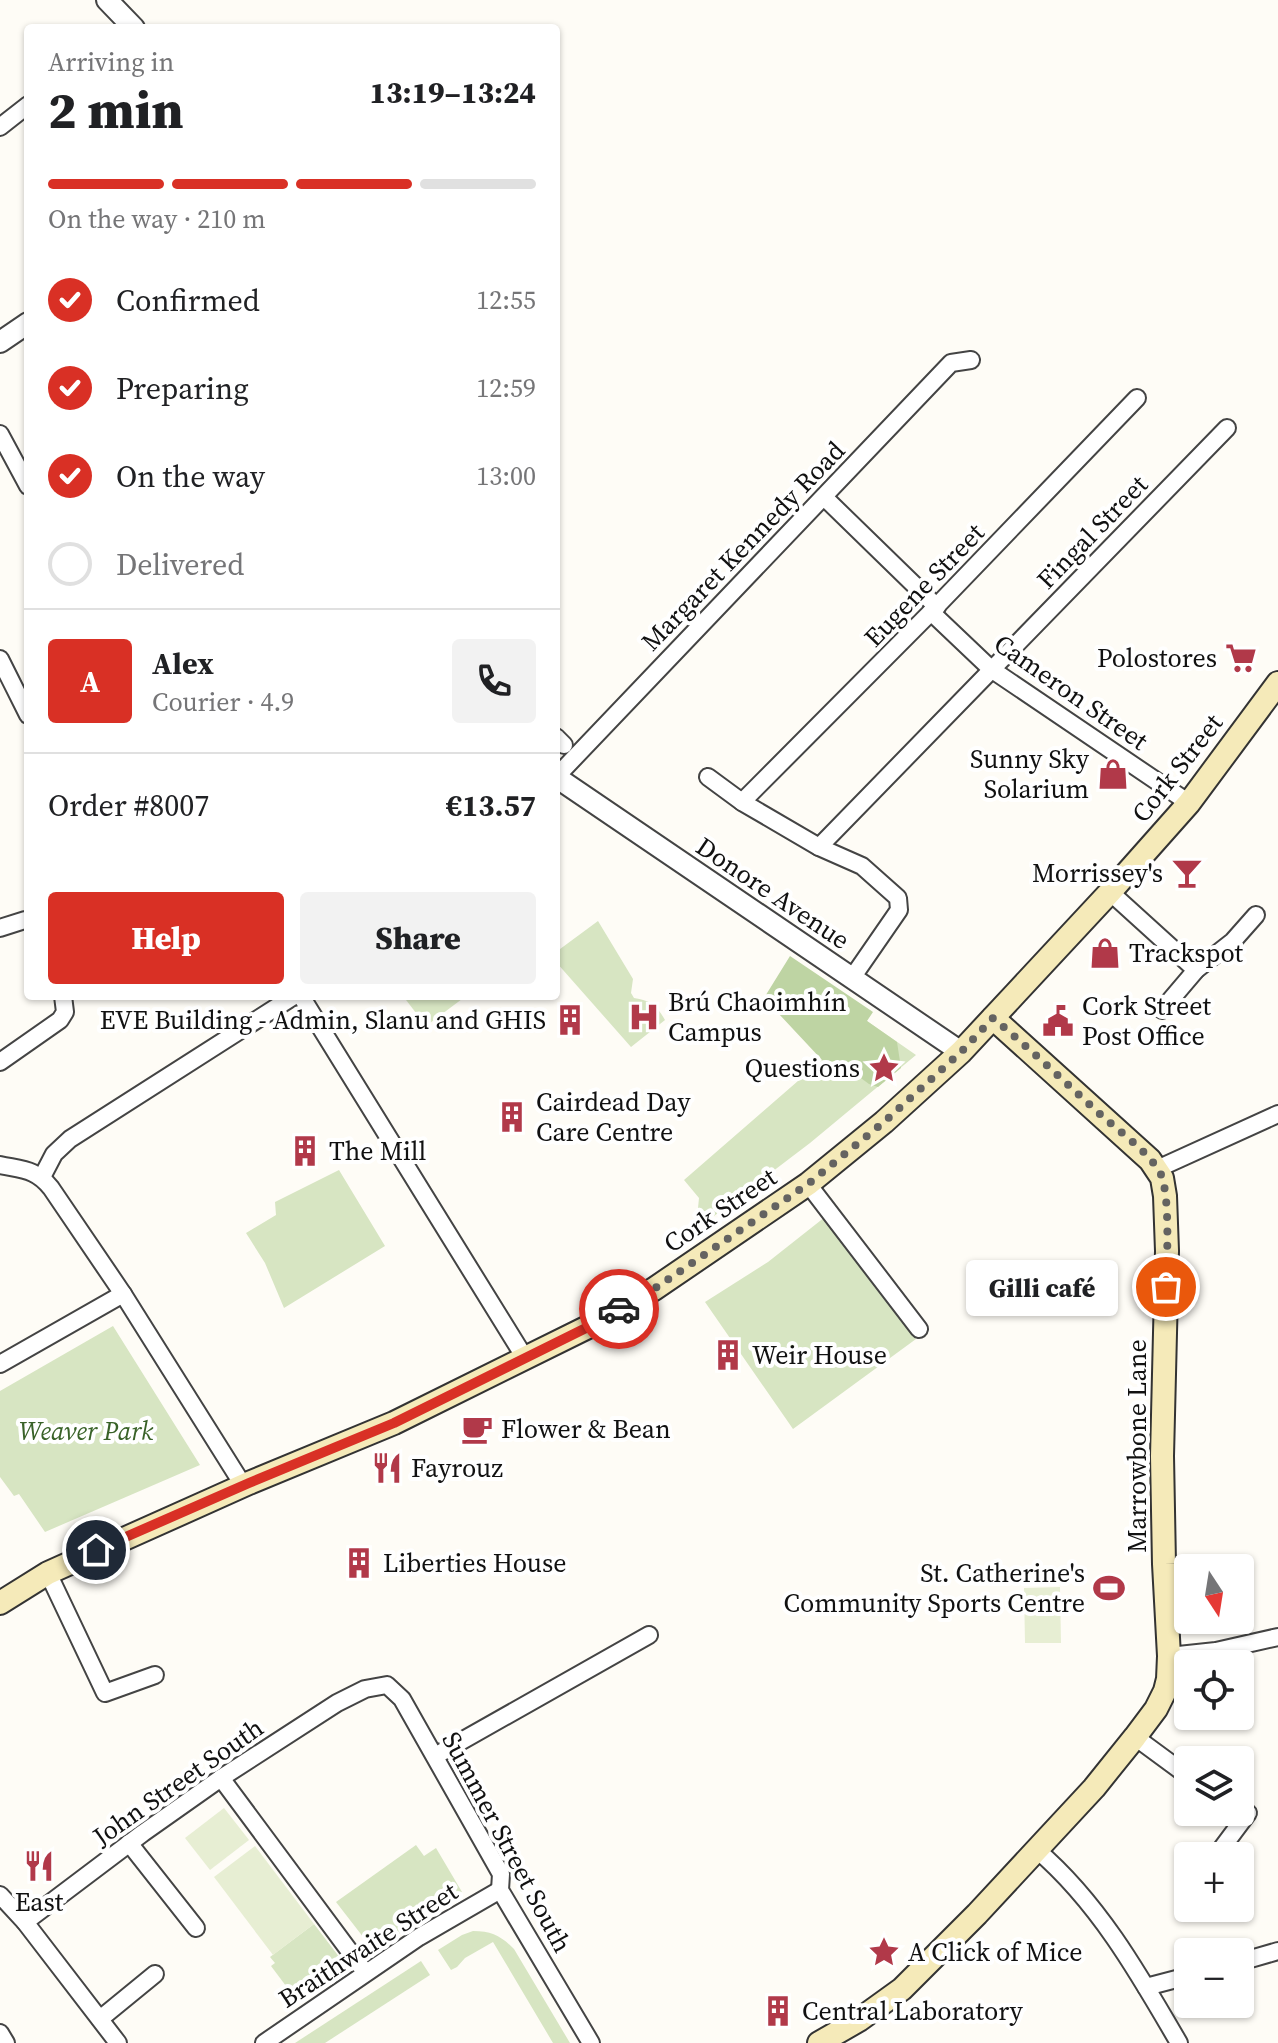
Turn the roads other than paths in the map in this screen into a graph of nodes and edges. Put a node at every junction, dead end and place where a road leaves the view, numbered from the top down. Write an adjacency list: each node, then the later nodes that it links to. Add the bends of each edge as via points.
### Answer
1 (107, 0): 2 (street)
2 (127, 24)
3 (24, 108): 4 (street)
4 (0, 127)
5 (24, 326): 6 (street)
6 (0, 342)
7 (971, 360): 12 (street, Margaret Kennedy Road, via 951,363)
8 (1137, 398): 13 (street, Eugene Street)
9 (1227, 428): 15 (street, Fingal Street)
10 (0, 434): 11 (street)
11 (24, 479)
12 (824, 497): 13 (street, Cameron Street); 18 (street, Margaret Kennedy Road)
13 (934, 610): 15 (street, Cameron Street); 21 (street, Eugene Street)
14 (0, 659): 17 (street)
15 (991, 669): 22 (street, Cameron Street); 23 (street, Fingal Street)
16 (1278, 683): 22 (main road, Cork Street)
17 (24, 707)
18 (560, 773)
19 (708, 777): 21 (street)
20 (560, 780): 29 (street, Donore Avenue)
21 (742, 802): 23 (street)
22 (1189, 803): 24 (main road, Cork Street)
23 (819, 847): 29 (street, via 862,866 898,898 899,910)
24 (1110, 892): 28 (street); 34 (main road, Cork Street)
25 (1256, 915): 28 (street)
26 (24, 922): 27 (street)
27 (0, 928)
28 (1196, 970): 33 (street)
29 (852, 978): 35 (street, Donore Avenue)
30 (64, 1000): 36 (street, via 60,1020)
31 (288, 1000): 40 (street, via 70,1139)
32 (303, 1000): 44 (street)
33 (1162, 1010)
34 (993, 1018): 35 (main road, Cork Street); 39 (main road)
35 (961, 1052): 41 (main road, Cork Street)
36 (0, 1062)
37 (1278, 1114): 39 (street)
38 (0, 1165): 40 (street)
39 (1157, 1169): 51 (main road, Marrowbone Lane, via 1165,1196 1167,1251 1162,1456)
40 (42, 1177): 42 (street)
41 (808, 1184): 43 (street); 44 (main road, Cork Street, via 654,1289)
42 (123, 1294): 45 (street); 46 (street)
43 (919, 1329)
44 (525, 1358): 46 (main road, Cork Street, via 394,1423)
45 (0, 1364)
46 (243, 1485): 47 (main road, Cork Street)
47 (48, 1573): 48 (main road, Cork Street); 52 (street, via 105,1693)
48 (0, 1603)
49 (649, 1635): 55 (street)
50 (1278, 1637): 51 (street)
51 (1169, 1656): 54 (main road, Marrowbone Lane, via 1165,1691)
52 (155, 1675)
53 (365, 1689): 55 (street, Summer Street South, via 387,1685 402,1699); 57 (street, John Street South)
54 (1135, 1737): 56 (street); 59 (main road, Marrowbone Lane)
55 (435, 1756): 60 (street, Summer Street South, via 501,1874)
56 (1174, 1766)
57 (221, 1778): 58 (street, John Street South); 66 (street)
58 (129, 1843): 62 (street, John Street South); 63 (street)
59 (1037, 1850): 69 (street, via 1087,1900); 76 (main road, Marrowbone Lane, via 902,1989)
60 (500, 1890): 66 (street, Braithwaite Street); 75 (street, Summer Street South)
61 (0, 1895): 62 (street)
62 (25, 1922): 70 (street)
63 (196, 1928)
64 (1278, 1951): 65 (street)
65 (1254, 1958)
66 (365, 1972): 74 (street, Braithwaite Street)
67 (155, 1974): 70 (street)
68 (1174, 1980): 69 (street)
69 (1146, 1987): 77 (street)
70 (100, 2019): 73 (street)
71 (0, 2033): 72 (street)
72 (6, 2043)
73 (118, 2043)
74 (264, 2043)
75 (591, 2043)
76 (819, 2043)
77 (1179, 2043)

